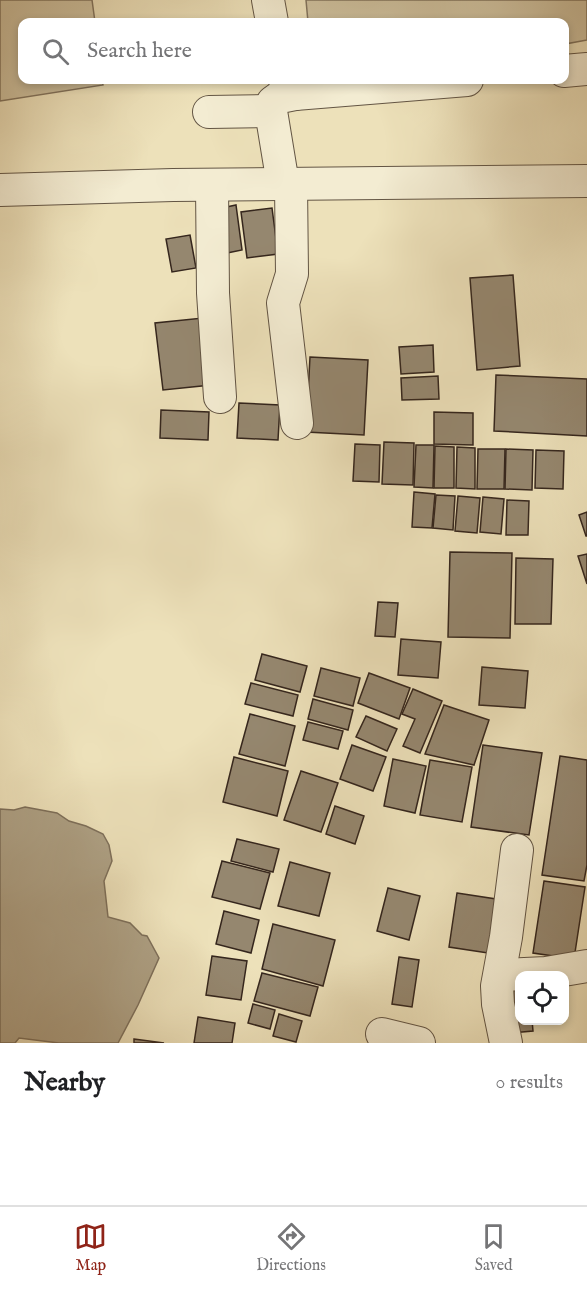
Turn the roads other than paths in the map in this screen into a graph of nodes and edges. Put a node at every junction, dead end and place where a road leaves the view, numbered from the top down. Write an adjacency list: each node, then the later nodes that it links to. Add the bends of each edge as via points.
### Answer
1 (268, 0): 2 (street)
2 (271, 18)
3 (587, 69): 4 (street)
4 (569, 71)
5 (418, 84): 6 (street)
6 (284, 95): 7 (street); 9 (street)
7 (209, 112)
8 (587, 181): 9 (street)
9 (287, 184): 10 (street); 13 (street, via 292,274 284,303)
10 (212, 185): 11 (street); 12 (street, via 213,293)
11 (0, 190)
12 (220, 397)
13 (297, 423)
14 (517, 850): 16 (street)
15 (587, 966): 16 (street)
16 (500, 975): 19 (street, via 498,1004)
17 (382, 1034): 18 (street)
18 (419, 1043)
19 (506, 1043)

